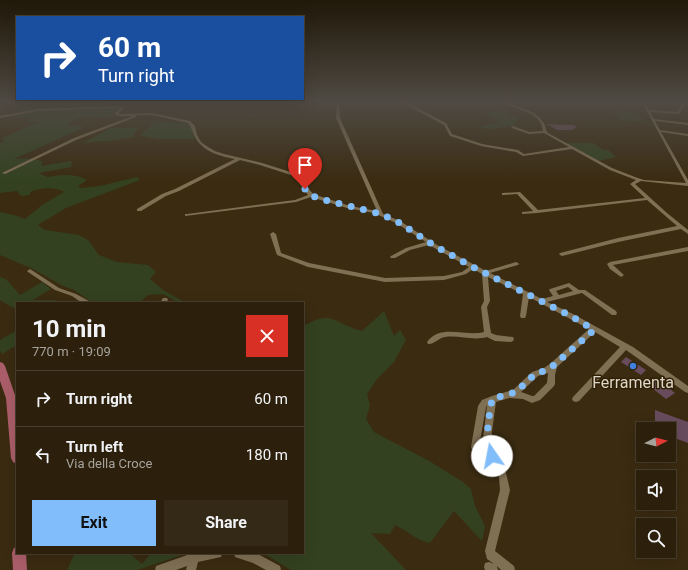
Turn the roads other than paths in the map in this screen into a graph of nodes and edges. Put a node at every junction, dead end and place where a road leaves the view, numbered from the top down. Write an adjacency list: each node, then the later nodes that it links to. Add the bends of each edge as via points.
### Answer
1 (101, 129): 13 (street, via 75,138)
2 (193, 129): 12 (street, via 195,137 202,145 214,152)
3 (343, 129): 22 (street)
4 (448, 129): 11 (street, via 451,135 526,155)
5 (517, 129): 8 (street, via 529,134)
6 (543, 129): 8 (street)
7 (658, 129): 9 (street)
8 (544, 132): 11 (street)
9 (660, 132): 10 (street); 15 (street)
10 (688, 135)
11 (572, 148): 14 (street)
12 (239, 159): 17 (street, via 296,175); 19 (street, via 164,195)
13 (4, 173)
14 (640, 180): 15 (street); 18 (street, via 632,184)
15 (688, 184)
16 (504, 194): 20 (street, via 518,193)
17 (311, 195): 22 (street); 23 (street, via 296,201)
18 (648, 199): 20 (street); 24 (street)
19 (139, 210)
20 (537, 212): 21 (street)
21 (524, 213)
22 (381, 214): 27 (street)
23 (187, 215)
24 (681, 228): 25 (street); 29 (street)
25 (688, 232)
26 (273, 234): 32 (street, via 278,254 308,265 385,280 444,278 464,273)
27 (430, 243): 30 (street, via 408,249); 32 (street)
28 (688, 250): 35 (street, via 610,264)
29 (562, 254)
30 (393, 257)
31 (516, 264): 34 (street)
32 (473, 267): 34 (street)
33 (30, 271): 38 (street, via 57,289)
34 (485, 273): 36 (street); 42 (street, via 487,301 484,307)
35 (621, 275)
36 (526, 294): 37 (street); 40 (street)
37 (541, 301): 39 (street, via 583,291); 41 (street)
38 (84, 302)
39 (614, 313)
40 (523, 316)
41 (594, 330): 45 (street); 46 (street)
42 (488, 334): 43 (street, via 492,338); 44 (street, via 441,334)
43 (511, 339)
44 (430, 342)
45 (625, 346): 48 (street); 52 (street)
46 (554, 365): 49 (street, via 535,374 516,392); 49 (street, via 551,384 537,398 532,400 520,395)
47 (0, 366): 50 (main road)
48 (688, 390)
49 (507, 395): 51 (street)
50 (14, 396): 53 (main road)
51 (492, 399): 54 (street, via 482,406); 63 (street, via 488,449 502,476 505,490 490,551 492,556)
52 (576, 399)
53 (16, 437)
54 (475, 447)
55 (19, 554): 59 (main road)
56 (212, 554): 58 (street)
57 (242, 554): 62 (street)
58 (194, 558): 60 (street); 61 (street)
59 (20, 570)
60 (160, 570)
61 (191, 570)
62 (276, 570)
63 (510, 570)

